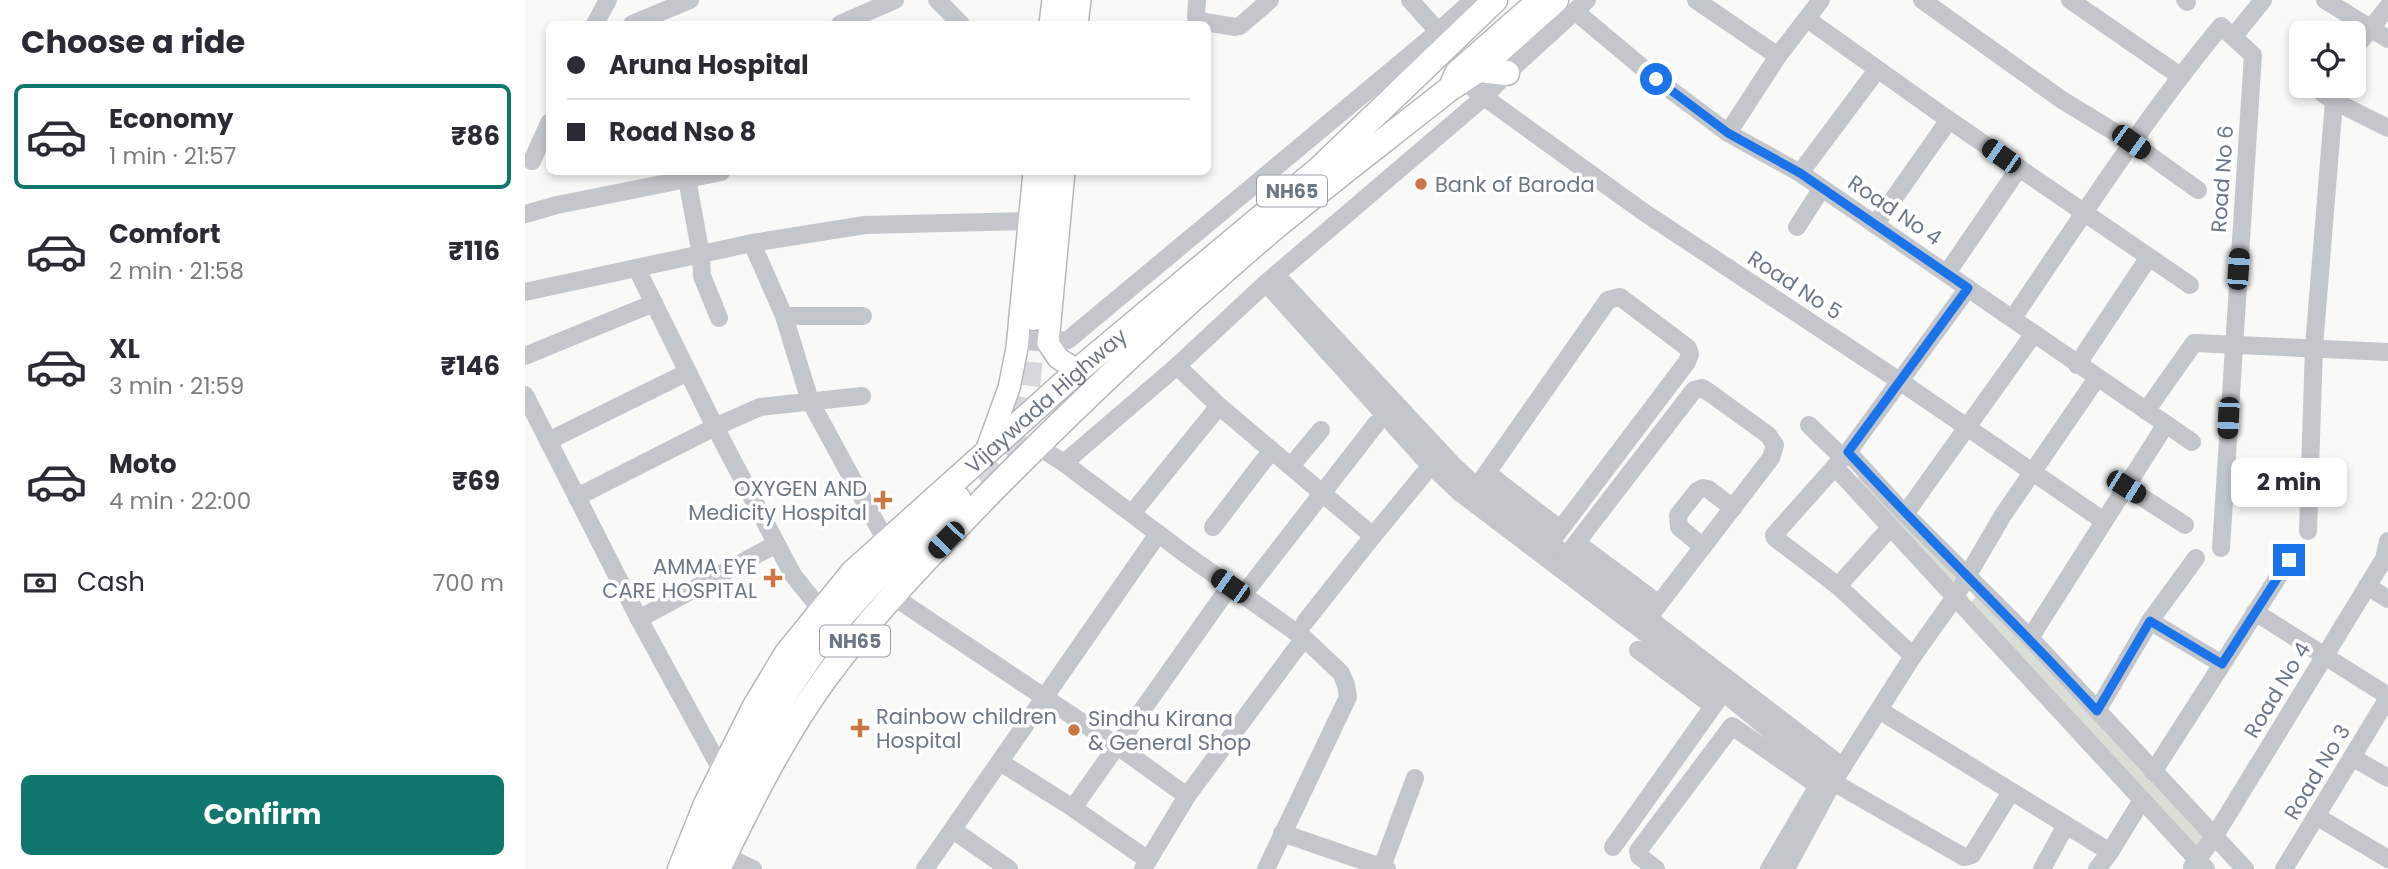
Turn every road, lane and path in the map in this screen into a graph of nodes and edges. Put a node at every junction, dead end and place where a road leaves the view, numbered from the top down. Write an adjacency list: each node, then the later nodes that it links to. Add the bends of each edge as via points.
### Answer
1 (608, 0): 23 (street)
2 (690, 0): 24 (street)
3 (895, 0): 25 (street)
4 (937, 0): 26 (street)
5 (1052, 0): 27 (main road)
6 (1067, 0): 28 (highway)
7 (1080, 0): 29 (main road)
8 (1197, 0): 30 (street)
9 (1270, 0): 31 (street, via 1241,26)
10 (1410, 0): 35 (street)
11 (1473, 0): 35 (street)
12 (1496, 0): 35 (highway, Vijaywada Highway / NH65)
13 (1538, 0): 41 (main road, Vijaywada Highway, via 1456,72)
14 (1696, 0): 37 (street)
15 (1821, 0): 22 (street)
16 (1922, 0): 49 (street, via 2062,100)
17 (2070, 0): 40 (street)
18 (2263, 0): 34 (street)
19 (2325, 0): 32 (street)
20 (1573, 4): 39 (street); 41 (highway, NH65); 48 (street, Road No 4, via 1656,79)
21 (2388, 7): 32 (street)
22 (1807, 19): 37 (street); 38 (street)
23 (598, 21)
24 (639, 21)
25 (847, 21)
26 (958, 21)
27 (1050, 21)
28 (1064, 21)
29 (1077, 21)
30 (1199, 21)
31 (1211, 23)
32 (2368, 28): 33 (street); 36 (street)
33 (2366, 31)
34 (2234, 36): 40 (street, via 2221,26); 84 (street, Road No 6, via 2253,55)
35 (1444, 38): 83 (street, via 1068,340); 90 (highway, Vijaywada Highway / NH65, via 1321,168)
36 (2388, 39)
37 (1778, 56): 48 (street)
38 (1877, 70): 45 (street); 53 (street)
39 (1507, 73): 41 (highway); 42 (street)
40 (2180, 76): 49 (street)
41 (1464, 80): 42 (street, Road No 5); 105 (highway, Vijaywada Highway / NH65, via 1235,262)
42 (1484, 97): 71 (street); 93 (street, Road No 5, via 1645,213)
43 (2331, 98): 85 (street)
44 (2339, 98): 46 (street)
45 (1949, 120): 52 (street); 64 (street)
46 (2388, 128)
47 (546, 129): 51 (street)
48 (1728, 133): 53 (street, Road No 4)
49 (2131, 142): 60 (street); 62 (street)
50 (546, 155): 51 (street)
51 (528, 163)
52 (2019, 168): 62 (street); 70 (street)
53 (1800, 173): 59 (street, Road No 4)
54 (706, 175): 58 (street)
55 (1034, 175): 63 (main road)
56 (1049, 175): 79 (highway)
57 (1064, 175): 83 (main road)
58 (687, 179): 61 (street); 67 (street)
59 (1822, 188): 64 (street, Road No 4); 65 (street)
60 (2198, 190)
61 (525, 214)
62 (2084, 214): 68 (street); 80 (street)
63 (1029, 221): 66 (street, via 865,225); 82 (main road)
64 (1875, 225): 70 (street, Road No 4)
65 (1797, 227)
66 (753, 243): 67 (street); 76 (street)
67 (701, 255): 69 (street); 78 (street, via 702,276)
68 (2149, 257): 72 (street); 88 (street)
69 (637, 269): 74 (street); 75 (street)
70 (1947, 273): 73 (street, Road No 4)
71 (1271, 279): 89 (street); 114 (street)
72 (2190, 285)
73 (1968, 288): 80 (street, Road No 4); 93 (street)
74 (525, 292)
75 (654, 303): 87 (street, via 625,309); 91 (street)
76 (784, 316): 77 (street); 96 (street)
77 (863, 316)
78 (719, 318)
79 (1034, 318)
80 (2013, 318): 81 (street, Road No 4)
81 (2033, 335): 88 (street, Road No 4); 103 (street)
82 (1018, 340): 83 (street); 109 (main road, via 1009,388)
83 (1048, 343): 90 (main road, via 1058,358)
84 (2233, 344): 85 (street); 98 (street, via 2194,343); 136 (street, Road No 6)
85 (2314, 347): 86 (street); 128 (street)
86 (2388, 352)
87 (525, 356)
88 (2077, 365): 92 (street, Road No 4)
89 (1177, 366): 97 (street); 111 (street)
90 (1078, 371): 109 (highway, Vijaywada Highway / NH65)
91 (688, 372): 102 (street); 106 (street)
92 (2097, 378): 98 (street, Road No 4); 113 (street)
93 (1901, 382): 103 (street, Road No 5); 110 (street)
94 (525, 395): 106 (street)
95 (862, 396): 96 (street)
96 (810, 401): 102 (street, via 760,407); 131 (street)
97 (1219, 406): 108 (street); 121 (street)
98 (2146, 411): 100 (street, Road No 4)
99 (1376, 424): 119 (street)
100 (2165, 424): 107 (street, Road No 4); 118 (street)
101 (1809, 425): 110 (street)
102 (715, 427): 120 (street); 134 (street)
103 (1968, 428): 113 (street, Road No 5); 123 (street)
104 (1321, 430): 112 (street)
105 (1045, 439): 111 (street); 145 (highway, Vijaywada Highway / NH65)
106 (548, 442): 120 (street)
107 (2193, 442)
108 (1271, 450): 112 (street); 126 (street)
109 (985, 454): 131 (highway, Vijaywada Highway / NH65)
110 (1842, 459): 123 (street); 127 (street); 143 (street, via 1774,535)
111 (1064, 463): 129 (street)
112 (1291, 467): 119 (street)
113 (2033, 473): 124 (street, Road No 5); 140 (street)
114 (1452, 474): 117 (street); 133 (street, via 1459,492)
115 (1423, 475): 130 (street)
116 (979, 479): 190 (highway, via 899,554 825,639 771,719)
117 (1482, 480): 133 (street); 133 (street, via 1608,300 1620,297 1688,348 1687,362)
118 (2126, 487): 124 (street); 125 (street)
119 (1322, 492): 130 (street); 141 (street)
120 (577, 497): 151 (street)
121 (1138, 506)
122 (1733, 508): 135 (street); 135 (street, via 1703,488 1678,515 1679,527); 137 (street, via 1771,458 1775,445 1768,435 1702,388 1694,390)
123 (1905, 514): 140 (street)
124 (2104, 521): 154 (street)
125 (2185, 525)
126 (1213, 527)
127 (1890, 528): 143 (street); 146 (street)
128 (2308, 531)
129 (1158, 534): 142 (street); 161 (street)
130 (1373, 536): 153 (street)
131 (885, 541): 148 (highway, Vijaywada Highway / NH65)
132 (2388, 541): 144 (street, Road No 4, via 2384,559)
133 (1551, 542): 137 (street); 150 (street)
134 (776, 544): 148 (street); 151 (street)
135 (1703, 547): 150 (street)
136 (2221, 548)
137 (1572, 549): 150 (street)
138 (2196, 558): 152 (street)
139 (2289, 560): 149 (street)
140 (1967, 577): 146 (street); 154 (street)
141 (1251, 585)
142 (1230, 586): 153 (street); 164 (street)
143 (1837, 586): 156 (street)
144 (2367, 586): 147 (street); 157 (street, Road No 4)
145 (891, 596): 161 (street); 185 (highway, Vijaywada Highway / NH65, via 818,690)
146 (1955, 597): 156 (street); 175 (street)
147 (2388, 599)
148 (821, 610): 168 (highway, Vijaywada Highway / NH65, via 787,653)
149 (2255, 612): 157 (street); 158 (street)
150 (1649, 617): 159 (street)
151 (639, 619): 168 (street)
152 (2150, 621): 158 (street); 163 (street)
153 (1304, 630): 174 (street); 180 (street, via 1341,673 1347,697)
154 (2030, 638): 163 (street)
155 (1638, 650): 159 (street)
156 (1913, 656): 162 (street)
157 (2323, 656): 160 (street); 181 (street, Road No 4)
158 (2222, 664): 169 (street)
159 (1723, 693): 167 (street); 182 (street)
160 (2388, 697): 165 (street, Road No 3)
161 (1045, 699): 164 (street); 166 (street)
162 (1879, 710): 170 (street); 173 (street)
163 (2097, 711): 169 (street)
164 (1116, 745): 174 (street); 176 (street)
165 (2353, 757): 172 (street); 177 (street, Road No 3)
166 (1000, 762): 176 (street); 179 (street)
167 (1809, 765): 170 (street); 195 (street, via 1732,726 1637,851); 196 (street, via 1815,794)
168 (722, 771): 189 (highway, Vijaywada Highway / NH65)
169 (2153, 772): 181 (street)
170 (1838, 774): 173 (street, via 1964,857 1972,855); 197 (street)
171 (1415, 778): 188 (street)
172 (2388, 778)
173 (2011, 792): 178 (street)
174 (1187, 796): 186 (street)
175 (2142, 800): 183 (street); 187 (street)
176 (1073, 808): 186 (street)
177 (2316, 816): 184 (street); 201 (street, Road No 3)
178 (2066, 825): 183 (street); 198 (street)
179 (953, 830): 192 (street); 193 (street)
180 (1282, 833): 188 (street); 194 (street)
181 (2214, 836): 187 (street, Road No 4); 200 (street)
182 (1613, 847)
183 (2110, 852): 199 (street)
184 (2388, 859)
185 (721, 862): 191 (street)
186 (1146, 864)
187 (2198, 866)
188 (1384, 868)
189 (680, 869)
190 (698, 869)
191 (753, 869)
192 (925, 869)
193 (1009, 869)
194 (1266, 869)
195 (1656, 869)
196 (1769, 869)
197 (1786, 869)
198 (2042, 869)
199 (2097, 869)
200 (2245, 869)
201 (2284, 869)

